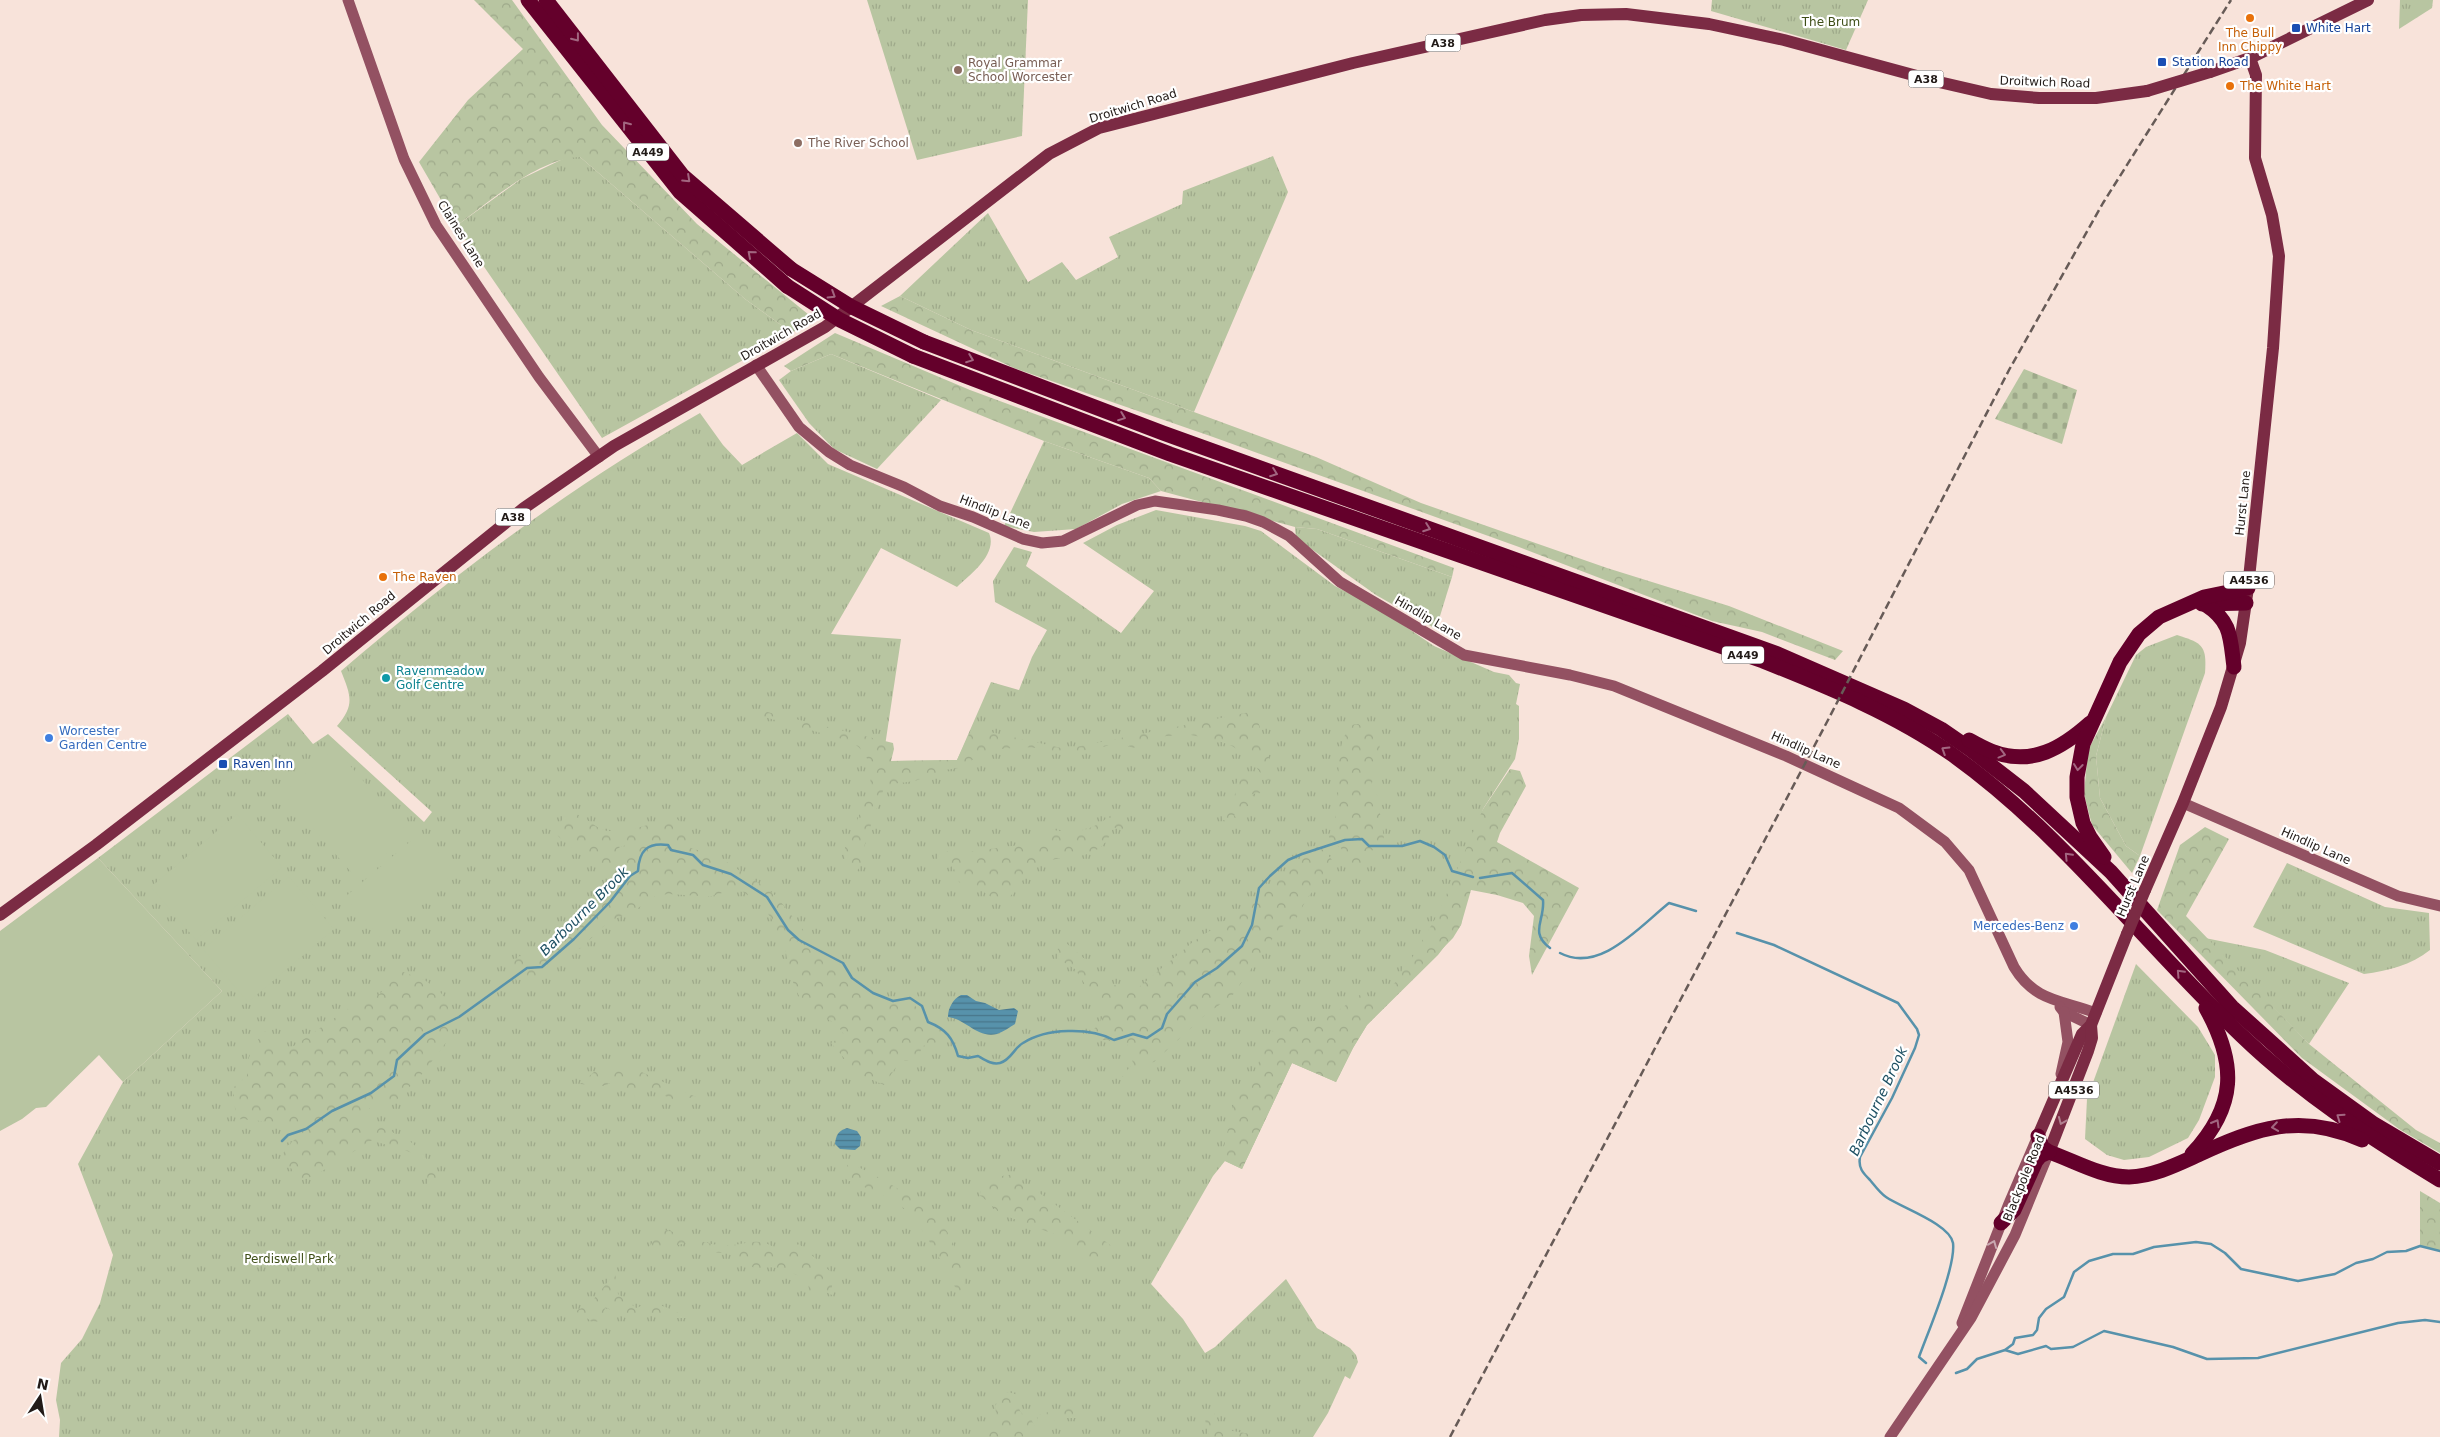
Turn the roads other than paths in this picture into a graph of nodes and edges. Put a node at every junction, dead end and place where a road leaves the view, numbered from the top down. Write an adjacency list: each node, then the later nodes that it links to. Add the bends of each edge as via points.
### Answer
1 (348, 0): 7 (street, Claines Lane, via 404,159 436,225 538,377)
2 (528, 0): 18 (highway, A449, one-way to 2, bridge, via 2062,849 1999,791 1952,755 1903,724 1832,689 1763,661 1170,454 913,356 840,320 787,286 680,192)
3 (546, 0): 12 (highway, A449, one-way to 12, bridge, via 683,176 791,269 852,308 924,342 1164,433 1778,654 1880,697)
4 (2368, 0): 5 (main road, Droitwich Road / A38)
5 (2250, 58): 6 (main road, Droitwich Road / A38, bridge, via 2147,91 2096,98 2039,98 1992,94 1709,24 1626,14 1544,20 1099,128 1050,154 825,327); 8 (main road, Hurst Lane / A4536, via 2256,75 2255,158 2272,215 2279,256 2273,348)
6 (756, 366): 7 (main road, Droitwich Road / A38); 19 (street, Hindlip Lane, via 799,427 829,452 850,465 940,506 1023,539 1042,543 1063,541 1137,505 1155,501 1246,516 1289,536 1340,582 1464,655 1570,674 1614,686 1786,756 1899,808 1945,842 1964,864 2018,974 2036,991)
7 (598, 457): 16 (main road, Droitwich Road / A38, via 524,508 322,671)
8 (2247, 596): 9 (highway); 10 (main road, Hurst Lane / A4536)
9 (2201, 604): 10 (highway, via 2218,614 2228,627); 11 (highway, via 2159,617 2139,634 2120,662)
10 (2234, 667): 13 (main road, Hurst Lane / A4536)
11 (2092, 720): 12 (highway, one-way to 11, via 1992,752 2021,758 2046,754 2071,740); 14 (highway, one-way to 14, via 2078,761 2077,797 2083,823)
12 (1941, 729): 14 (highway, A449, via 2024,791)
13 (2183, 803): 15 (street, Hindlip Lane, via 2398,896); 17 (main road, Hurst Lane / A4536, bridge)
14 (2111, 872): 27 (highway, A449, via 2232,1007 2312,1080 2374,1124)
15 (2440, 906)
16 (0, 915)
17 (2127, 934): 21 (main road, Blackpole Road / A4536)
18 (2198, 992): 24 (highway, A449, one-way to 18, via 2279,1070); 26 (highway, one-way to 18, via 2213,1129 2226,1099 2228,1083 2222,1038)
19 (2056, 1003): 20 (street, Hindlip Lane); 21 (street, Hindlip Lane, via 2069,1004)
20 (2064, 1012): 21 (street, Hindlip Lane); 22 (street, via 2068,1042 2060,1072)
21 (2093, 1019): 22 (main road, Blackpole Road / A4536, via 2082,1034); 25 (main road, Blackpole Road / A4536, one-way to 25, via 2088,1051)
22 (2061, 1083): 23 (main road, Blackpole Road / A4536)
23 (2038, 1136): 25 (highway, via 2042,1147); 29 (street, Blackpole Road)
24 (2390, 1150): 26 (highway, one-way to 26, via 2337,1131 2297,1125 2276,1126 2239,1136); 28 (highway, A449)
25 (2049, 1152): 26 (highway, via 2099,1171 2128,1177 2156,1173); 29 (highway, via 2036,1161 2014,1210); 30 (street, Blackpole Road, via 2015,1235 1971,1318)
26 (2185, 1161)
27 (2440, 1163)
28 (2440, 1180)
29 (2001, 1223): 30 (street, Blackpole Road, one-way to 29)
30 (1959, 1332): 31 (street, Blackpole Road)
31 (1890, 1437)

